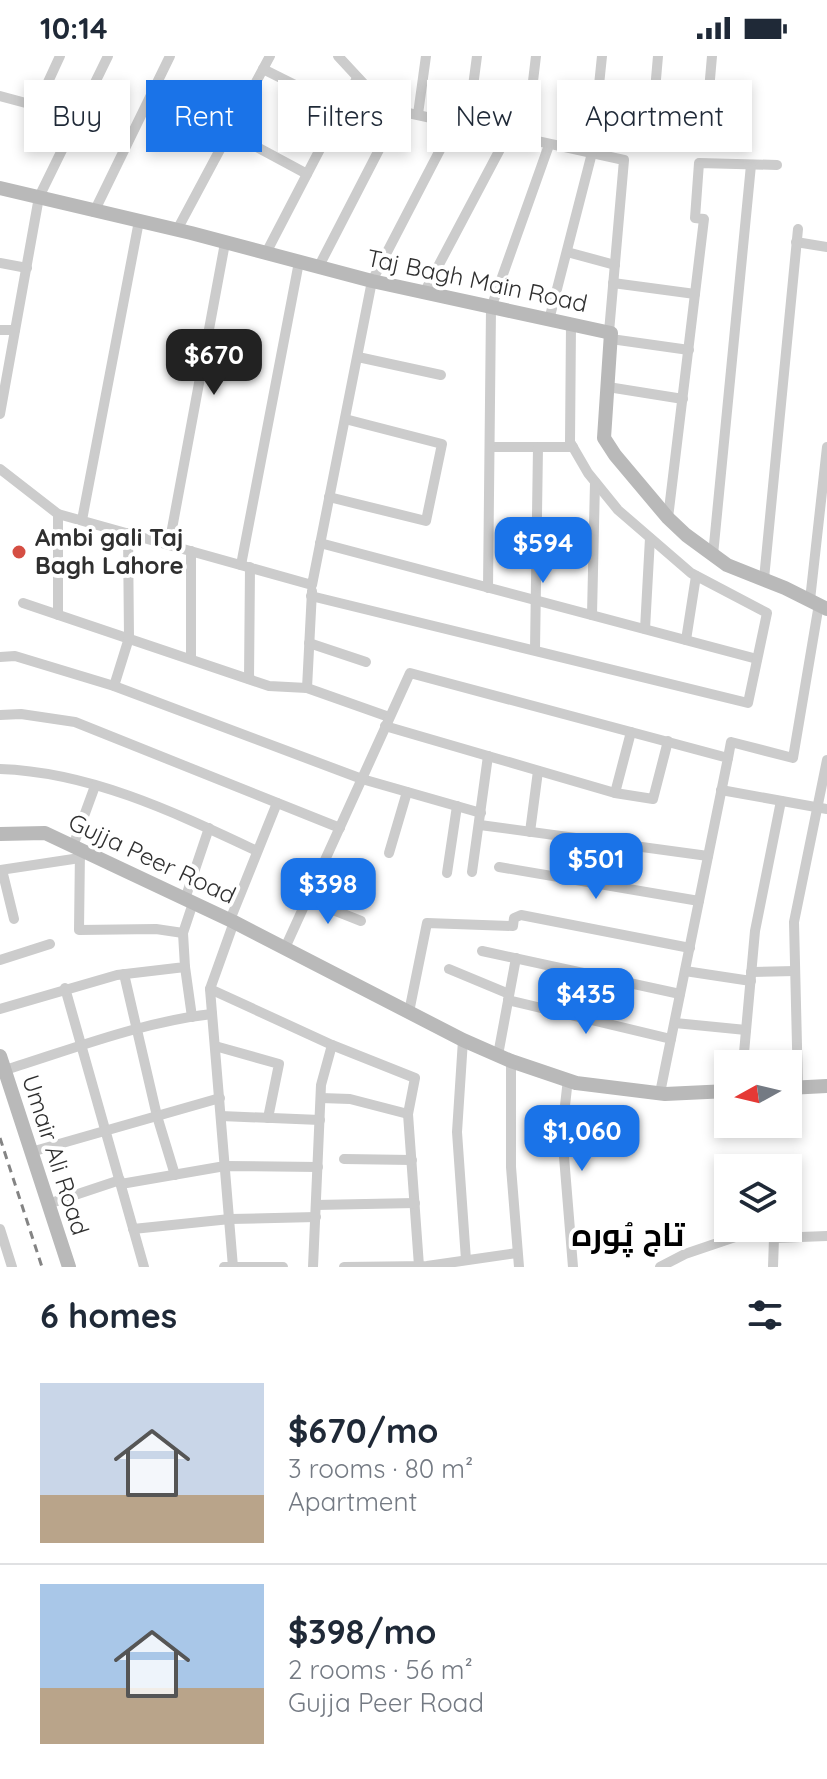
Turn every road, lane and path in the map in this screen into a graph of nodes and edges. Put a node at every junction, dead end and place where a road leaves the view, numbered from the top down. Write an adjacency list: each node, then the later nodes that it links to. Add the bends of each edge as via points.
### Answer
1 (60, 56): 14 (street)
2 (108, 56): 15 (street)
3 (170, 56): 40 (street)
4 (270, 56): 12 (street)
5 (338, 56): 13 (street)
6 (426, 56): 23 (street)
7 (477, 56): 18 (street)
8 (536, 56): 19 (street)
9 (602, 56): 34 (street)
10 (658, 56): 11 (street, via 654,102 708,102)
11 (712, 56)
12 (263, 69): 16 (street); 17 (street)
13 (357, 78)
14 (49, 80)
15 (97, 80)
16 (257, 80)
17 (285, 80)
18 (474, 80)
19 (533, 80)
20 (0, 96): 21 (street)
21 (24, 102)
22 (411, 113): 23 (street)
23 (418, 114): 24 (street)
24 (427, 116)
25 (541, 143): 26 (street)
26 (549, 145): 34 (street); 58 (street)
27 (262, 150): 37 (street)
28 (62, 152): 39 (street)
29 (218, 152): 43 (street)
30 (319, 152): 37 (street)
31 (378, 152): 53 (street)
32 (439, 152): 54 (street)
33 (499, 152): 56 (street)
34 (592, 153): 47 (street); 51 (street, via 624,160)
35 (751, 165): 36 (street); 57 (street, via 699,163 695,218 704,219); 87 (street)
36 (777, 165)
37 (307, 174): 48 (street)
38 (0, 188): 39 (street, Taj Bagh Main Road)
39 (39, 197): 40 (street, Taj Bagh Main Road); 52 (street)
40 (94, 212): 41 (street, Taj Bagh Main Road)
41 (139, 221): 43 (street, Taj Bagh Main Road); 81 (street)
42 (798, 229): 44 (street)
43 (177, 230): 45 (street, Taj Bagh Main Road)
44 (796, 242): 46 (street); 90 (street)
45 (225, 243): 48 (street, Taj Bagh Main Road); 85 (street)
46 (827, 247)
47 (567, 252): 51 (street); 59 (street)
48 (266, 253): 49 (street, Taj Bagh Main Road)
49 (299, 262): 53 (street, Taj Bagh Main Road); 88 (street)
50 (0, 263): 52 (street)
51 (615, 265): 55 (street)
52 (27, 268): 62 (street)
53 (318, 268): 54 (street, Taj Bagh Main Road)
54 (372, 281): 56 (street, Taj Bagh Main Road); 65 (street)
55 (613, 283): 57 (street); 63 (street)
56 (425, 291): 58 (street, Taj Bagh Main Road)
57 (695, 294): 64 (street)
58 (491, 308): 59 (street, Taj Bagh Main Road); 72 (street)
59 (549, 320): 60 (street, Taj Bagh Main Road)
60 (571, 324): 63 (street, Taj Bagh Main Road); 74 (street)
61 (0, 330): 62 (street)
62 (15, 330): 69 (street)
63 (610, 335): 64 (street); 67 (street, Taj Bagh Main Road)
64 (689, 350): 68 (street)
65 (358, 357): 66 (street); 71 (street)
66 (441, 375)
67 (608, 387): 68 (street); 80 (street, Taj Bagh Main Road, via 604,438)
68 (683, 399): 80 (street)
69 (1, 400): 70 (street)
70 (0, 414)
71 (345, 419): 78 (street); 78 (street, via 442,444 426,521)
72 (490, 447): 73 (street); 91 (street)
73 (538, 447): 74 (street); 93 (street)
74 (573, 447): 77 (street)
75 (827, 447): 95 (street)
76 (0, 469): 79 (street)
77 (595, 482): 83 (street); 97 (street)
78 (329, 497): 84 (street)
79 (58, 514): 81 (street); 96 (street)
80 (668, 518): 87 (street, Taj Bagh Main Road)
81 (82, 520): 82 (street)
82 (128, 533): 85 (street); 99 (street)
83 (650, 538): 89 (street); 98 (street)
84 (320, 543): 91 (street); 92 (street)
85 (169, 545): 86 (street)
86 (191, 551): 88 (street); 104 (street)
87 (713, 555): 90 (street, Taj Bagh Main Road)
88 (246, 566): 92 (street); 107 (street)
89 (696, 576): 100 (street); 105 (street, via 767,613)
90 (764, 579): 95 (street, Taj Bagh Main Road)
91 (488, 588): 93 (street)
92 (312, 590): 101 (street); 102 (street)
93 (535, 600): 97 (street); 102 (street)
94 (23, 603): 96 (street)
95 (819, 604): 115 (street, via 793,758 731,742)
96 (58, 615): 99 (street)
97 (592, 615): 98 (street)
98 (645, 629): 100 (street)
99 (129, 638): 104 (street); 108 (street)
100 (686, 640): 105 (street)
101 (309, 643): 106 (street); 109 (street)
102 (535, 650): 105 (street, via 748,703)
103 (0, 657): 108 (street, via 15,656)
104 (191, 659): 107 (street)
105 (757, 659)
106 (366, 662)
107 (249, 679): 109 (street)
108 (114, 686): 119 (street)
109 (307, 688): 111 (street)
110 (0, 715): 125 (street, via 75,722)
111 (387, 722): 112 (street, via 410,673); 114 (street); 119 (street)
112 (631, 732): 113 (street); 123 (street)
113 (668, 741): 115 (street); 123 (street, via 653,799)
114 (488, 756): 118 (street); 128 (street)
115 (728, 758): 121 (street)
116 (827, 760): 127 (street)
117 (0, 769): 120 (street, via 37,770)
118 (538, 771): 123 (street); 132 (street)
119 (362, 779): 122 (street); 131 (street)
120 (95, 786): 130 (street, via 155,803); 134 (street)
121 (721, 790): 124 (street); 137 (street)
122 (407, 792): 126 (street); 136 (street)
123 (615, 793)
124 (781, 801): 127 (street); 160 (street)
125 (277, 803): 131 (street); 135 (street)
126 (457, 806): 128 (street); 141 (street)
127 (821, 808): 158 (street, via 794,922)
128 (481, 813): 129 (street)
129 (480, 825): 132 (street); 140 (street)
130 (209, 828): 135 (street); 143 (street)
131 (340, 828): 142 (street)
132 (530, 832): 137 (street)
133 (0, 834): 134 (street, Gujja Peer Road, via 45,833)
134 (78, 851): 139 (street); 143 (street, Gujja Peer Road); 148 (street, via 79,930)
135 (257, 851): 146 (street)
136 (389, 853)
137 (708, 856): 144 (street)
138 (499, 867): 144 (street)
139 (1, 870): 145 (street)
140 (472, 872)
141 (447, 873)
142 (308, 900): 147 (street); 150 (street)
143 (189, 901): 146 (street, Gujja Peer Road); 148 (street)
144 (699, 901): 151 (street)
145 (14, 919)
146 (232, 921): 150 (street, Gujja Peer Road); 162 (street)
147 (361, 921)
148 (183, 933): 155 (street)
149 (50, 944): 154 (street)
150 (285, 948): 166 (street, Gujja Peer Road)
151 (690, 948): 157 (street); 166 (street, via 521,915 513,926 427,923)
152 (482, 951): 153 (street)
153 (516, 958): 163 (street); 164 (street)
154 (0, 960)
155 (185, 967): 159 (street); 168 (street)
156 (449, 969): 164 (street)
157 (685, 971): 160 (street); 163 (street)
158 (795, 971): 160 (street); 178 (street)
159 (124, 974): 161 (street); 170 (street)
160 (751, 977): 171 (street)
161 (65, 988): 165 (street); 176 (street)
162 (210, 989): 167 (street); 174 (street)
163 (680, 994): 169 (street)
164 (508, 997): 172 (street); 179 (street)
165 (0, 1009)
166 (409, 1012): 173 (street, Gujja Peer Road)
167 (212, 1014): 168 (street); 175 (street)
168 (192, 1017): 170 (street)
169 (675, 1023): 171 (street); 172 (street)
170 (137, 1029): 176 (street); 189 (street)
171 (746, 1030): 177 (street)
172 (671, 1039): 185 (street)
173 (463, 1040): 179 (street, Gujja Peer Road); 212 (street, via 457,1132)
174 (332, 1045): 187 (street); 188 (street, via 415,1078)
175 (215, 1046): 186 (street); 191 (street, via 279,1064)
176 (81, 1047): 180 (street); 193 (street)
177 (744, 1050)
178 (794, 1050)
179 (505, 1058): 181 (street, Gujja Peer Road); 211 (street)
180 (2, 1063): 194 (street, Umair Ali Road)
181 (568, 1079): 185 (street, Gujja Peer Road); 223 (street, via 562,1132)
182 (827, 1086): 183 (street)
183 (802, 1087)
184 (714, 1091): 185 (street, Gujja Peer Road)
185 (660, 1093)
186 (220, 1098): 189 (street); 190 (street)
187 (321, 1098): 188 (street, via 350,1099); 192 (street)
188 (408, 1114): 196 (street)
189 (157, 1116): 193 (street); 199 (street)
190 (221, 1116): 191 (street); 197 (street)
191 (268, 1118): 192 (street)
192 (320, 1120): 198 (street)
193 (104, 1130): 194 (street); 200 (street)
194 (31, 1152): 202 (street, Umair Ali Road)
195 (344, 1159): 196 (street)
196 (412, 1160): 201 (street)
197 (225, 1166): 198 (street); 199 (street); 204 (street)
198 (318, 1167): 203 (street)
199 (175, 1175): 200 (street)
200 (120, 1182): 202 (street); 206 (street)
201 (415, 1203): 203 (street); 213 (street)
202 (48, 1204): 215 (street, Umair Ali Road)
203 (316, 1211): 204 (street); 220 (street)
204 (230, 1219): 206 (street); 218 (street)
205 (0, 1229): 214 (street)
206 (133, 1229): 216 (street)
207 (827, 1236): 208 (street)
208 (802, 1237)
209 (720, 1242): 224 (street)
210 (774, 1242): 225 (street)
211 (517, 1253): 212 (street); 222 (street)
212 (466, 1260): 213 (street)
213 (419, 1266): 221 (street)
214 (12, 1267)
215 (69, 1267)
216 (144, 1267)
217 (224, 1267): 218 (street)
218 (233, 1267): 219 (street)
219 (283, 1267)
220 (313, 1267)
221 (344, 1267)
222 (519, 1267)
223 (573, 1267)
224 (660, 1267)
225 (773, 1267)

